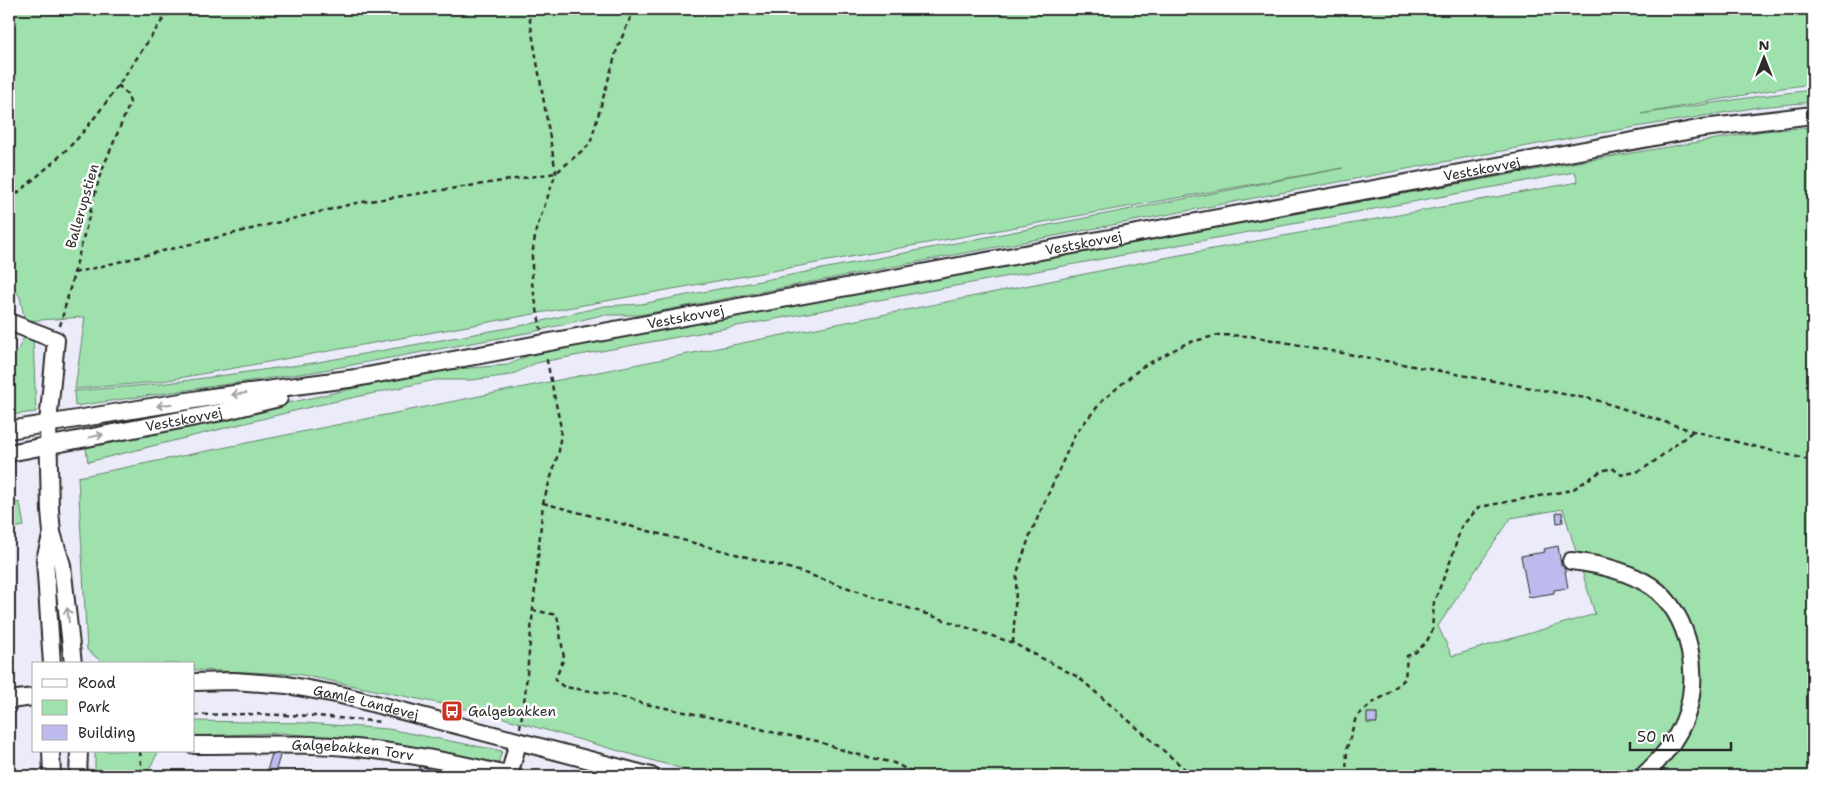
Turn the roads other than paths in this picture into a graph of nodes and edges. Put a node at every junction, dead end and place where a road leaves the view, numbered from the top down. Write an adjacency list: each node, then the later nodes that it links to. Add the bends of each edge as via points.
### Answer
1 (1813, 116): 3 (street, Vestskovvej, via 1703,128)
2 (9, 322): 4 (street, via 56,340)
3 (356, 378): 4 (street, Vestskovvej, one-way to 4); 6 (street, Vestskovvej, one-way to 3, via 222,412)
4 (48, 423): 5 (street, Vestskovvej); 6 (street)
5 (9, 430)
6 (49, 445): 7 (street, Vestskovvej); 8 (street)
7 (9, 453)
8 (52, 533): 10 (street, via 45,559); 11 (street, one-way to 8, via 62,565)
9 (1571, 561): 23 (street, via 1610,569 1650,586 1677,616 1688,642 1692,665 1691,694 1684,721 1659,761)
10 (52, 662)
11 (73, 662)
12 (195, 682): 15 (street, Gamle Landevej, via 278,685 342,695)
13 (32, 697): 14 (street)
14 (9, 700)
15 (518, 742): 21 (street, Galgebakken Torv); 22 (street, Gamle Landevej)
16 (195, 745): 21 (street, Galgebakken Torv, via 313,745 369,750 430,758)
17 (51, 752): 19 (street)
18 (79, 752): 20 (street)
19 (52, 776)
20 (78, 776)
21 (510, 776)
22 (651, 776)
23 (1643, 776)

